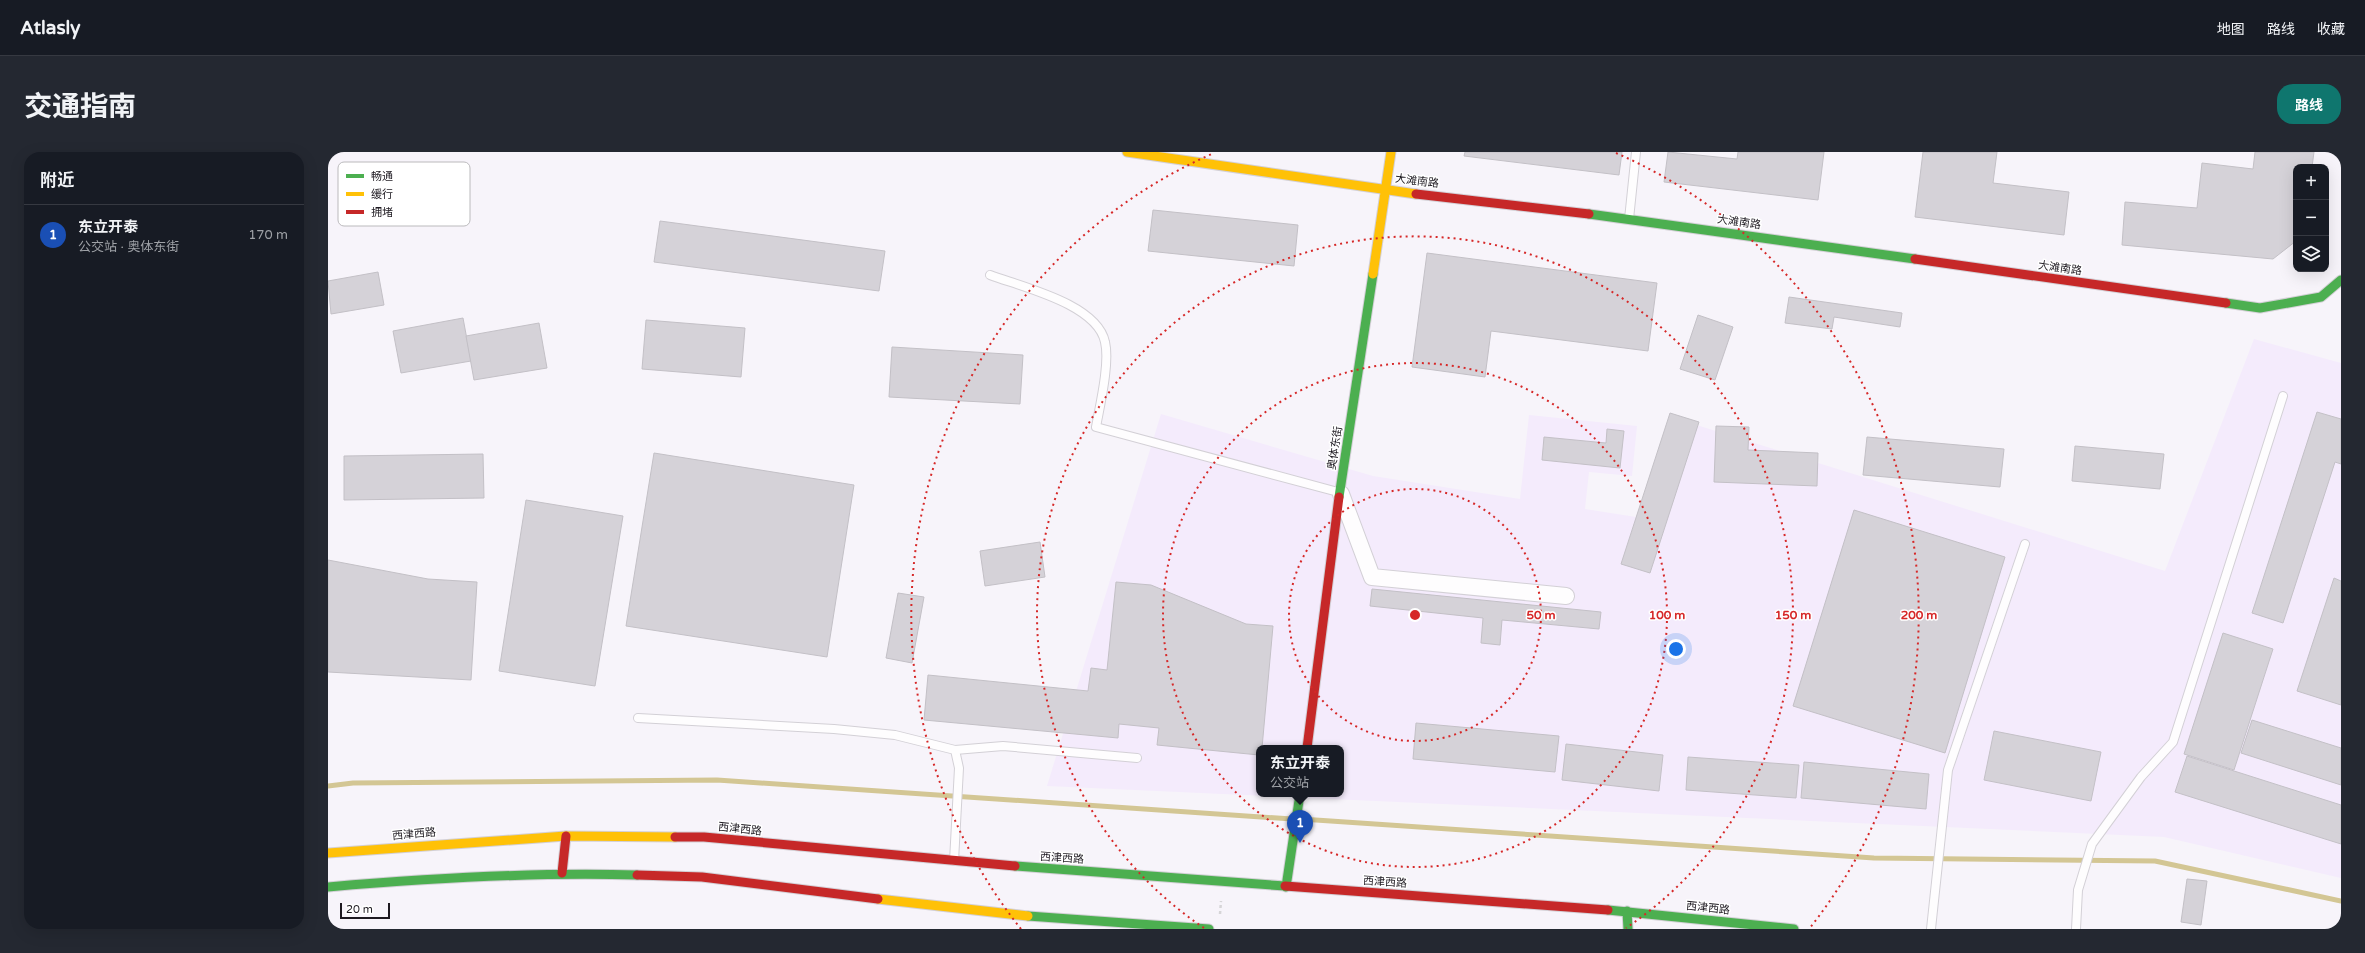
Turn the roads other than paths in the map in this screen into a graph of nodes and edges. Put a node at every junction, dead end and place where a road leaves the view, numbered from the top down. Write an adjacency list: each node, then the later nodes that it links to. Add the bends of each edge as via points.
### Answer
1 (1127, 152): 4 (main road, 大滩南路)
2 (1391, 152): 4 (main road, 奥体东街)
3 (1636, 152): 5 (lane)
4 (1386, 190): 5 (main road, 大滩南路); 9 (main road, 奥体东街)
5 (1629, 218): 7 (main road, 大滩南路, via 2260,308 2321,297)
6 (990, 275): 9 (lane, via 1065,302 1091,318 1105,341 1104,378 1096,427)
7 (2341, 280)
8 (2283, 396): 28 (lane, via 2173,742 2141,777 2092,844 2078,890)
9 (1340, 492): 11 (street, via 1372,577); 13 (main road, 奥体东街)
10 (2025, 544): 27 (lane, via 1948,770)
11 (1566, 596)
12 (638, 718): 14 (lane, via 834,728 895,735)
13 (1308, 745)
14 (955, 750): 15 (lane, via 1003,746); 19 (lane, via 959,779)
15 (1137, 758)
16 (1299, 797): 22 (main road)
17 (566, 836): 18 (main road, 西津西路); 19 (main road, 西津西路, via 704,837); 20 (main road)
18 (328, 853)
19 (954, 862): 22 (main road, 西津西路)
20 (562, 873): 21 (main road, via 437,878); 24 (main road, via 702,877 993,913)
21 (328, 887)
22 (1286, 887): 23 (main road, 西津西路)
23 (1627, 912): 25 (main road); 26 (main road, 西津西路)
24 (1209, 929)
25 (1628, 929)
26 (1794, 929)
27 (1931, 929)
28 (2076, 929)

